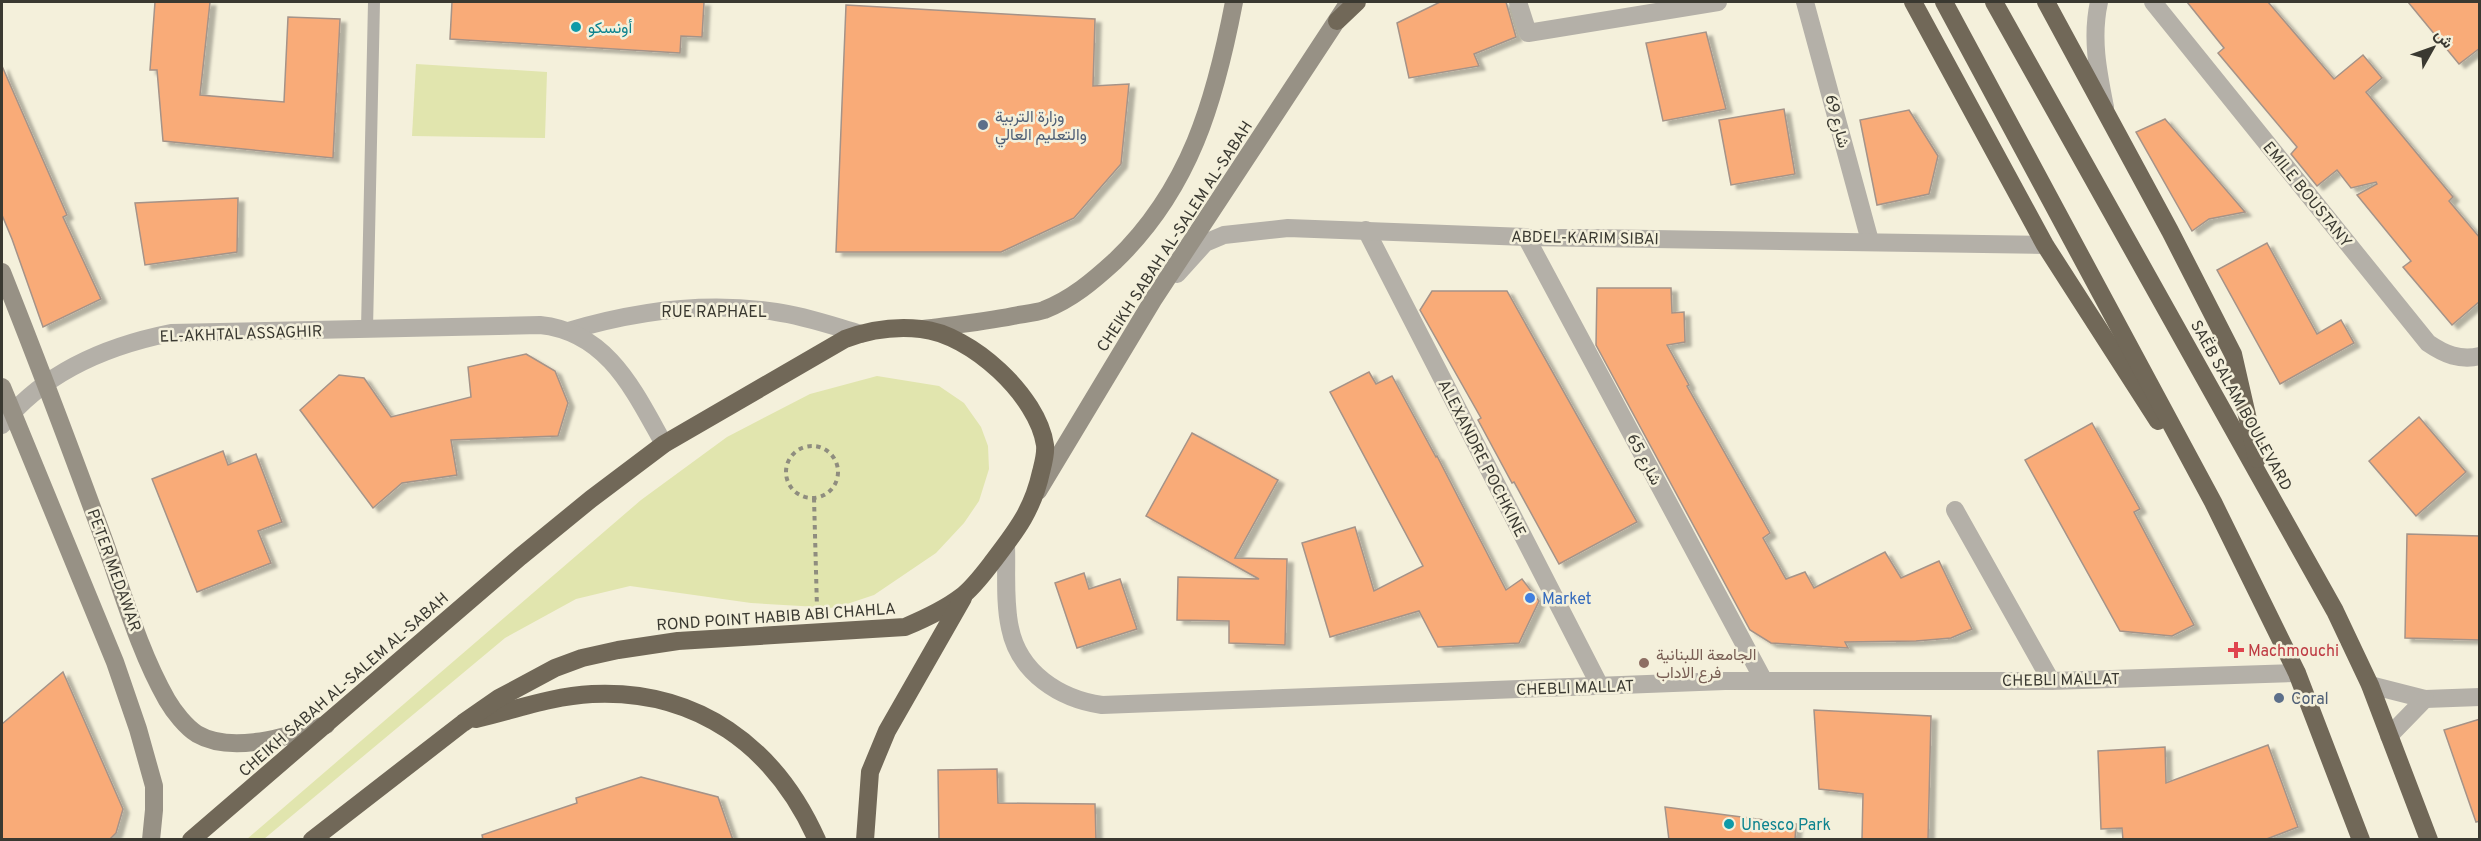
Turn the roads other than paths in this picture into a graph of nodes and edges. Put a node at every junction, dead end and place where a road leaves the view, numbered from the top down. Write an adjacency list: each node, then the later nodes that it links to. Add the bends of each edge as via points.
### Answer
1 (374, 2): 22 (lane)
2 (1234, 2): 23 (street, via 1214,89 1188,162 1169,195 1125,251 1095,280 1042,311)
3 (1349, 2): 14 (street, CHEIKH SABAH AL-SALEM AL-SABAH)
4 (1357, 2): 14 (highway)
5 (1518, 2): 6 (street, via 1527,33)
6 (1718, 2)
7 (1805, 2): 18 (street, شارع 69)
8 (1913, 2): 19 (highway)
9 (1944, 2): 33 (highway)
10 (1994, 2): 31 (highway, SAËB SALAM BOULEVARD)
11 (2046, 2): 15 (highway)
12 (2099, 2): 15 (street, via 2095,43)
13 (2153, 2): 26 (street, EMILE BOUSTANY, via 2428,343 2463,359)
14 (1336, 21): 21 (street, CHEIKH SABAH AL-SALEM AL-SABAH)
15 (2105, 109): 31 (highway, via 2233,354)
16 (1365, 230): 17 (street, ABDEL-KARIM SIBAI); 21 (street, ABDEL-KARIM SIBAI, via 1287,228 1224,235 1205,243); 41 (street, ALEXANDRE POCHKINE)
17 (1526, 237): 18 (street, ABDEL-KARIM SIBAI); 39 (street, شارع 65)
18 (1870, 241): 19 (street, ABDEL-KARIM SIBAI)
19 (2045, 245): 33 (highway)
20 (2, 272): 27 (street, PETER MEDAWAR)
21 (1153, 300): 32 (street, CHEIKH SABAH AL-SALEM AL-SABAH)
22 (367, 329): 24 (street, EL-AKHTAL ASSAGHIR, via 540,325); 27 (street, EL-AKHTAL ASSAGHIR, via 171,333 113,349)
23 (923, 329): 25 (highway, ROND POINT HABIB ABI CHAHLA, via 897,328); 32 (highway, ROND POINT HABIB ABI CHAHLA, via 962,343 980,355 1013,385 1029,406 1045,447)
24 (568, 331): 25 (street, RUE RAPHAEL, via 621,316 692,308 777,312); 30 (street, via 589,341 622,373)
25 (861, 334): 30 (highway, ROND POINT HABIB ABI CHAHLA, via 825,350)
26 (2480, 356)
27 (46, 381): 29 (street, EL-AKHTAL ASSAGHIR); 46 (street, PETER MEDAWAR, via 140,640 174,711 199,735 236,743 256,742)
28 (2, 387): 29 (street, PETER MEDAWAR)
29 (6, 418): 48 (street, PETER MEDAWAR, via 115,663 138,729 154,786)
30 (664, 444): 36 (highway, ROND POINT HABIB ABI CHAHLA)
31 (2262, 482): 42 (highway, SAËB SALAM BOULEVARD, via 2335,611)
32 (1036, 495): 35 (highway, ROND POINT HABIB ABI CHAHLA, via 1028,514)
33 (2213, 502): 38 (highway)
34 (1955, 510): 40 (street)
35 (1005, 545): 37 (highway, ROND POINT HABIB ABI CHAHLA); 41 (street, CHEBLI MALLAT, via 1010,627 1015,645 1039,678 1085,703)
36 (520, 557): 46 (highway, CHEIKH SABAH AL-SALEM AL-SABAH)
37 (966, 593): 45 (highway, ROND POINT HABIB ABI CHAHLA, via 934,615 905,627 678,641 582,658 499,698); 52 (highway, via 887,731 874,761)
38 (2297, 673): 40 (street, CHEBLI MALLAT); 53 (highway)
39 (1764, 681): 40 (street, CHEBLI MALLAT); 41 (street, CHEBLI MALLAT)
40 (2050, 681)
41 (1600, 686)
42 (2370, 686): 44 (street); 47 (highway, SAËB SALAM BOULEVARD)
43 (2480, 697): 44 (street)
44 (2425, 699): 47 (street)
45 (463, 723): 50 (highway); 51 (highway, via 590,694 622,693 687,706 713,719 767,762 800,804)
46 (327, 724): 49 (highway, CHEIKH SABAH AL-SALEM AL-SABAH)
47 (2389, 736): 54 (highway, SAËB SALAM BOULEVARD)
48 (151, 840)
49 (191, 840)
50 (312, 840)
51 (817, 840)
52 (865, 840)
53 (2361, 840)
54 (2429, 840)

